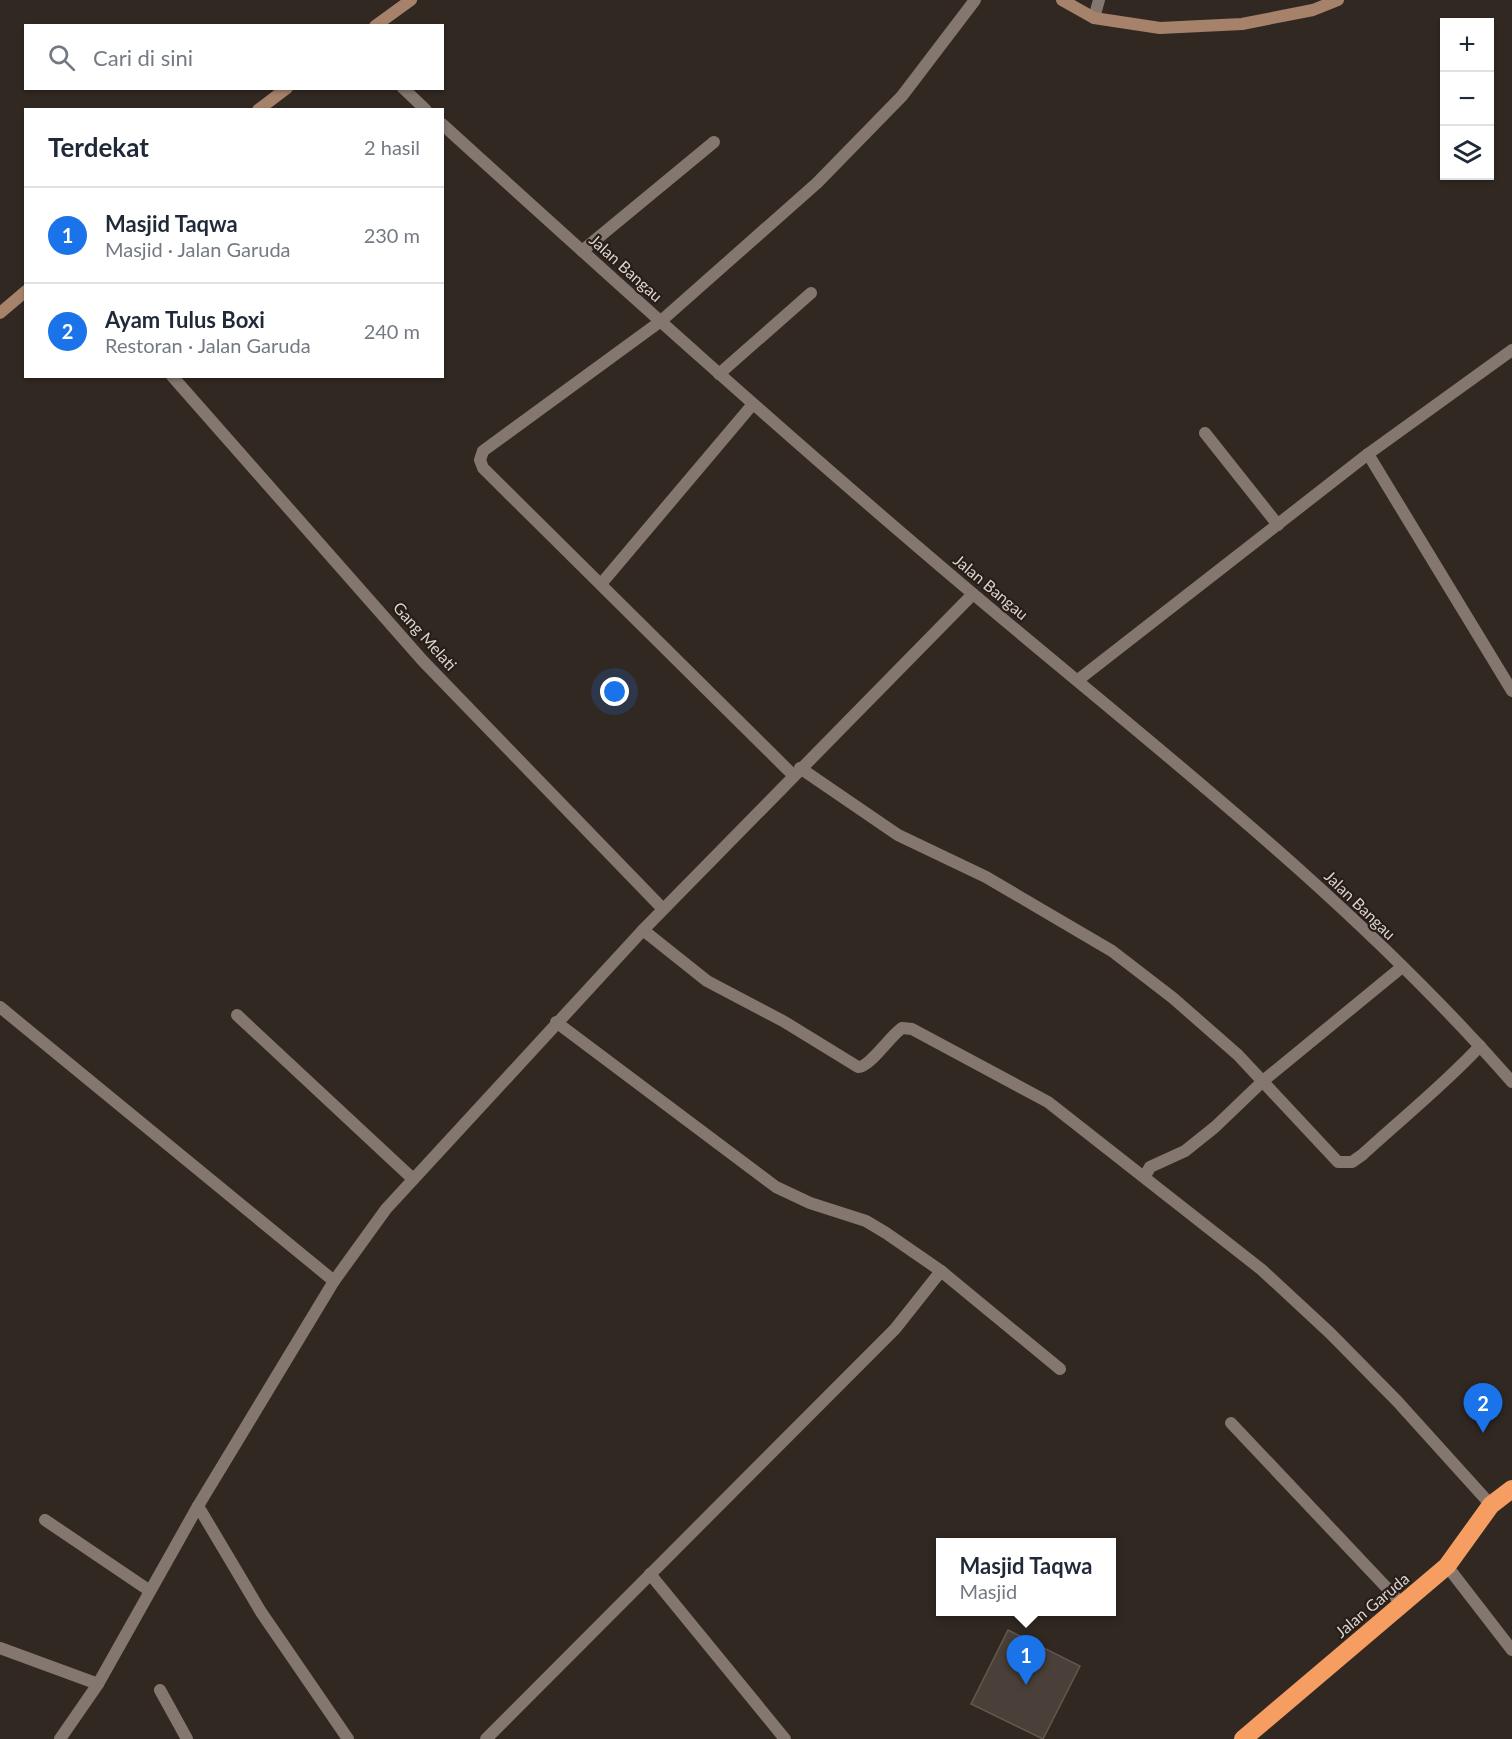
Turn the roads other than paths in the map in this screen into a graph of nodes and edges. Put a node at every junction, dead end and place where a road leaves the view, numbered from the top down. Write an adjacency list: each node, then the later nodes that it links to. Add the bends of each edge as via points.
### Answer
1 (411, 0): 7 (street)
2 (975, 0): 18 (street, via 902,96 817,183)
3 (1062, 0): 6 (street)
4 (1100, 0): 6 (street)
5 (1338, 0): 6 (street, via 1313,10 1242,24 1160,28)
6 (1094, 18)
7 (378, 24)
8 (284, 90): 10 (street)
9 (405, 90): 11 (street)
10 (261, 108)
11 (424, 108)
12 (444, 126): 14 (street, Jalan Bangau)
13 (714, 142): 14 (street)
14 (582, 251): 18 (street, Jalan Bangau)
15 (24, 293): 17 (street)
16 (811, 294): 20 (street)
17 (0, 313)
18 (661, 321): 20 (street, Jalan Bangau); 26 (street, via 480,456 483,468)
19 (1512, 350): 24 (street)
20 (719, 374): 22 (street, Jalan Bangau)
21 (174, 378): 31 (street, Gang Melati, via 423,661)
22 (753, 404): 26 (street); 27 (street, Jalan Bangau)
23 (1206, 433): 25 (street)
24 (1368, 454): 25 (street); 29 (street)
25 (1278, 525): 28 (street)
26 (601, 584): 30 (street)
27 (973, 594): 28 (street, Jalan Bangau); 30 (street)
28 (1078, 680): 33 (street, Jalan Bangau, via 1320,888)
29 (1512, 691)
30 (797, 771): 31 (street); 38 (street, via 898,835 986,877 1113,951 1173,998)
31 (663, 909): 32 (street)
32 (643, 930): 36 (street); 40 (street, via 707,981 783,1021 858,1068 867,1065 902,1028 931,1038 1048,1102)
33 (1402, 966): 37 (street, Jalan Bangau); 38 (street)
34 (0, 1007): 43 (street)
35 (237, 1015): 41 (street)
36 (556, 1022): 41 (street); 42 (street, via 776,1187 866,1221)
37 (1480, 1046): 38 (street, via 1352,1162 1338,1162); 39 (street, Jalan Bangau)
38 (1263, 1081): 40 (street, via 1215,1127 1185,1150 1150,1167)
39 (1512, 1082)
40 (1145, 1176): 47 (street, via 1262,1270 1330,1333)
41 (413, 1179): 43 (street)
42 (941, 1272): 44 (street); 51 (street, via 895,1329)
43 (334, 1281): 48 (street)
44 (1060, 1369)
45 (1231, 1424): 53 (street)
46 (1512, 1489): 47 (highway, Jalan Garuda)
47 (1491, 1505): 50 (highway, Jalan Garuda)
48 (198, 1506): 52 (street); 60 (street, via 261,1612)
49 (45, 1520): 52 (street)
50 (1447, 1566): 53 (highway, Jalan Garuda); 55 (street)
51 (650, 1574): 61 (street); 62 (street)
52 (150, 1591): 56 (street)
53 (1403, 1605): 63 (highway, Jalan Garuda)
54 (0, 1648): 56 (street)
55 (1512, 1650)
56 (98, 1684): 58 (street)
57 (160, 1690): 59 (street)
58 (60, 1739)
59 (187, 1739)
60 (348, 1739)
61 (486, 1739)
62 (785, 1739)
63 (1243, 1739)

